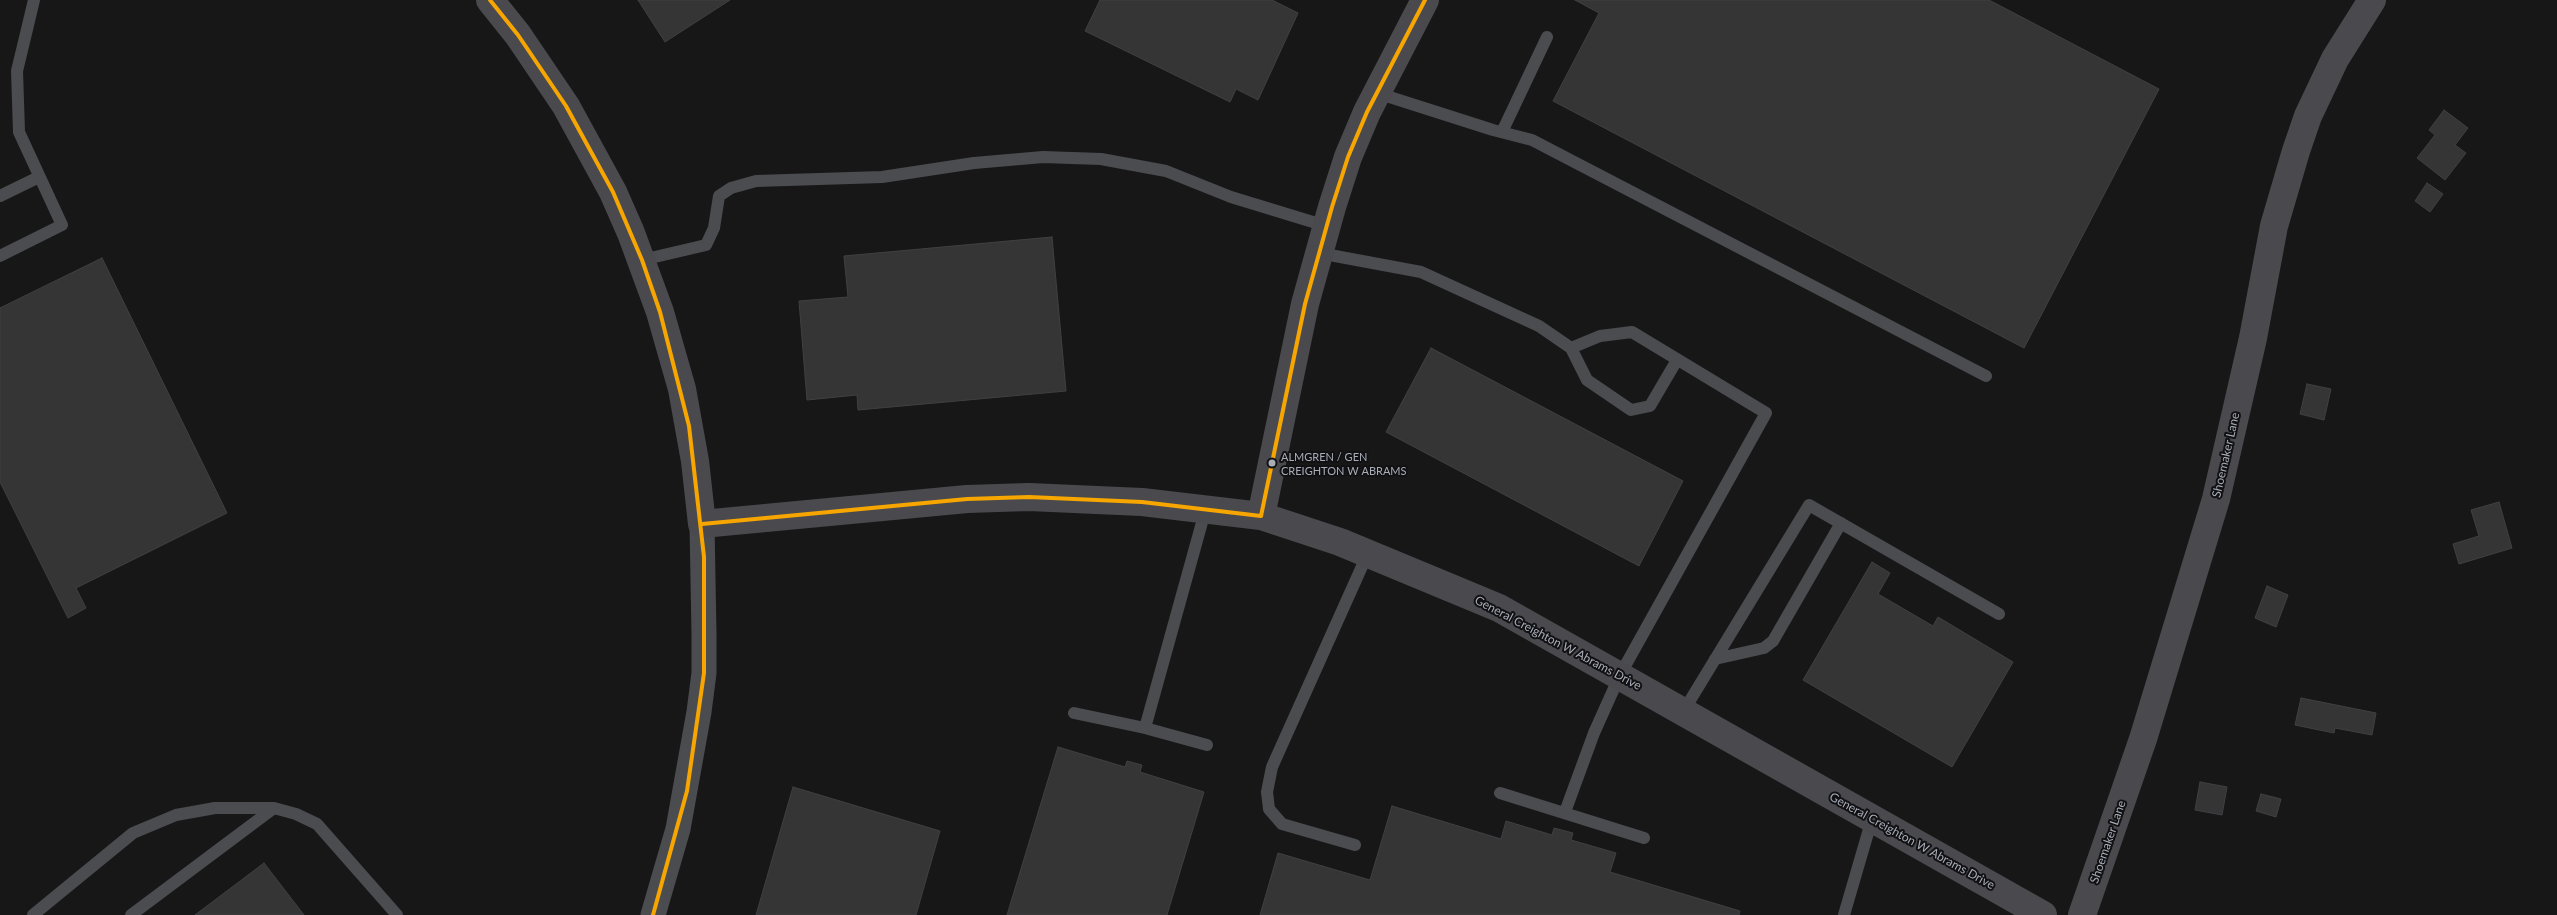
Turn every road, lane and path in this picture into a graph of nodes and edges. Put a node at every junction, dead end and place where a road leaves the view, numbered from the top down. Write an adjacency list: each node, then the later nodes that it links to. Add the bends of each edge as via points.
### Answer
1 (34, 0): 8 (lane, via 16,71 19,132)
2 (490, 0): 13 (street, via 518,34 566,106 613,192)
3 (1425, 0): 6 (street)
4 (2372, 0): 41 (street, Shoemaker Lane, via 2335,59 2296,150 2274,226 2253,338 2216,500 2144,739)
5 (1547, 38): 7 (lane)
6 (1377, 93): 7 (lane); 10 (street, via 1348,157)
7 (1502, 132): 16 (lane, via 1532,140)
8 (38, 177): 9 (lane); 12 (lane, via 62,225)
9 (0, 196)
10 (1326, 226): 11 (street); 13 (lane, via 1231,197 1166,171 1101,158 1042,157 882,176 756,181 730,188 719,196 714,228 706,245)
11 (1318, 253): 14 (lane, via 1421,272 1539,326); 18 (street)
12 (0, 256)
13 (642, 260): 20 (street, via 682,389 694,452)
14 (1571, 348): 15 (lane, via 1600,336 1632,332); 15 (lane, via 1587,380 1630,410 1650,406)
15 (1677, 360): 24 (lane, via 1766,413)
16 (1986, 376)
17 (1206, 508): 18 (street, General Creighton W Abrams Drive); 20 (street, General Creighton W Abrams Drive, via 1029,497); 27 (lane)
18 (1261, 516): 21 (street, General Creighton W Abrams Drive)
19 (1841, 523): 22 (lane); 23 (lane, via 1772,641 1764,648); 23 (lane, via 1809,505)
20 (702, 524): 38 (street, via 704,673 678,829)
21 (1368, 553): 24 (street, General Creighton W Abrams Drive, via 1498,608); 34 (lane, via 1272,767 1267,792 1269,808 1282,824)
22 (1999, 614)
23 (1715, 660): 25 (lane)
24 (1620, 676): 25 (street, General Creighton W Abrams Drive); 31 (lane, via 1594,733)
25 (1683, 712): 32 (street, General Creighton W Abrams Drive)
26 (1074, 713): 27 (lane)
27 (1145, 728): 28 (lane)
28 (1207, 745)
29 (1500, 793): 31 (lane)
30 (274, 808): 35 (lane, via 215,808 176,814 152,824 133,834); 36 (lane); 37 (lane, via 317,824)
31 (1565, 812): 33 (lane)
32 (1872, 819): 39 (lane); 40 (street, General Creighton W Abrams Drive)
33 (1644, 838)
34 (1355, 845)
35 (33, 915)
36 (131, 915)
37 (397, 915)
38 (653, 915)
39 (1844, 915)
40 (2043, 915)
41 (2082, 915)

